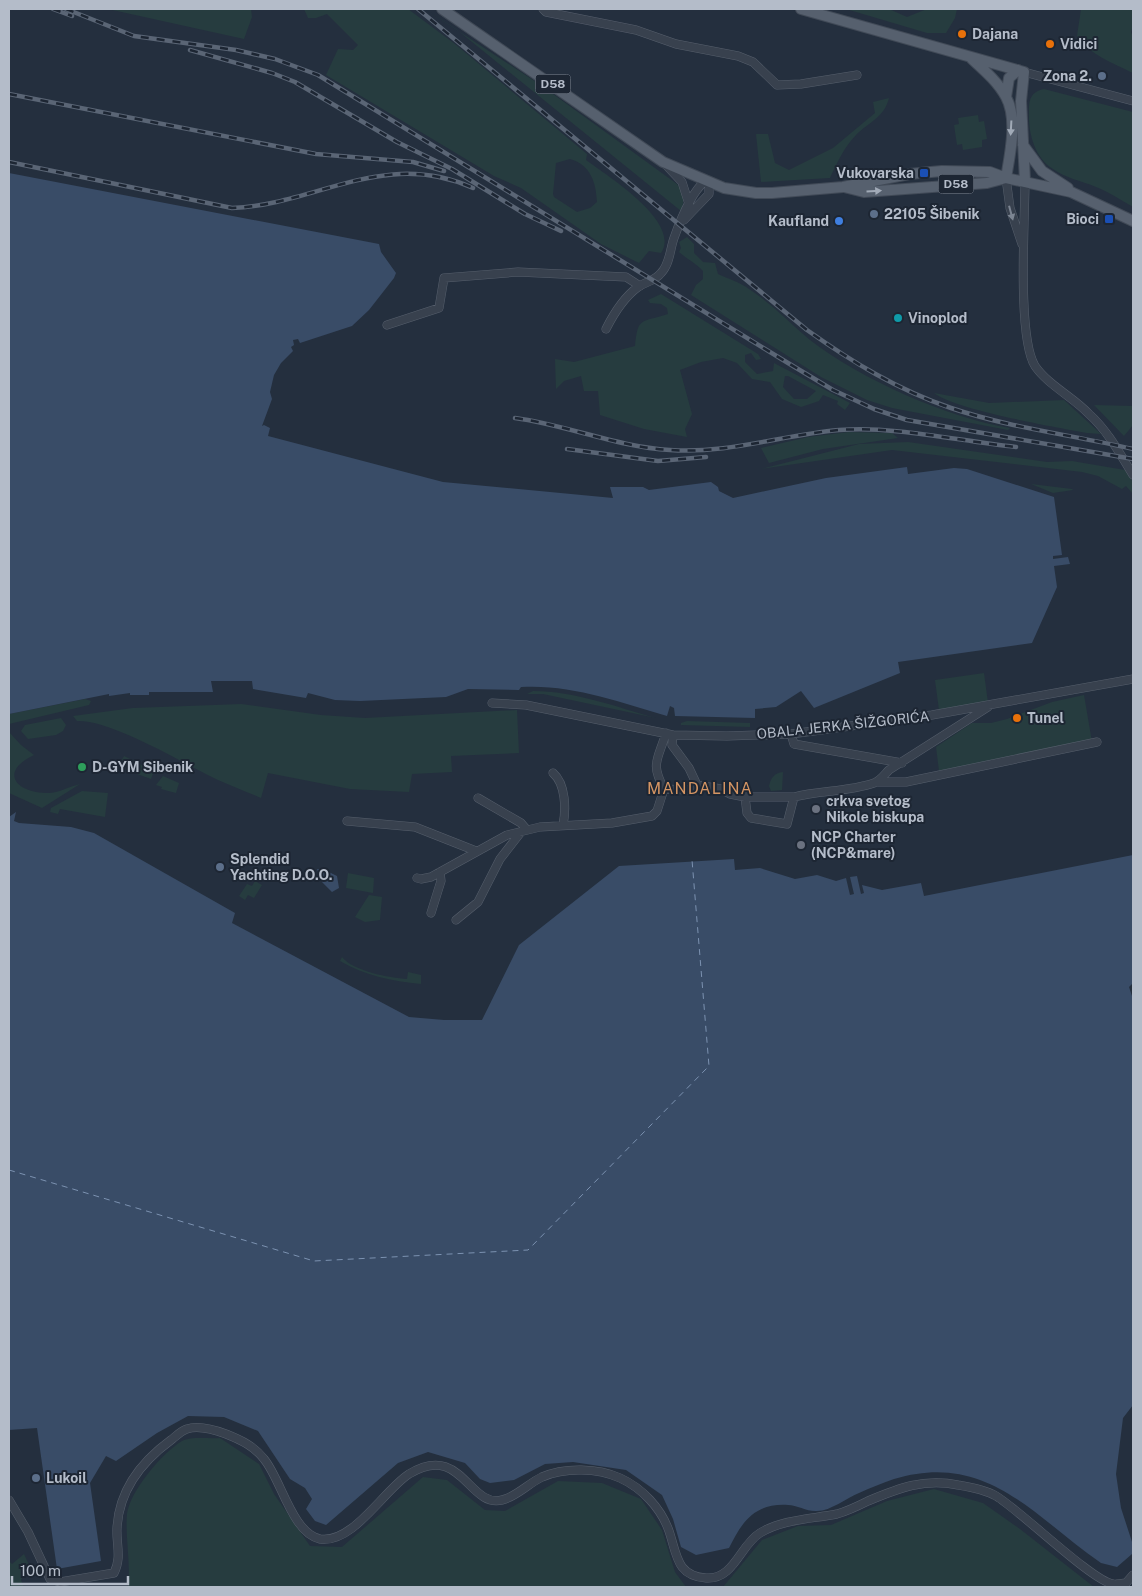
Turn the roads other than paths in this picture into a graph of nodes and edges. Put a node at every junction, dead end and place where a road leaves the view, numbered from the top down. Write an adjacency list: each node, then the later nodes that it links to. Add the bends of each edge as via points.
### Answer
1 (442, 9): 10 (main road, D58)
2 (543, 9): 6 (street, via 636,30 676,44 738,56 753,62 777,85)
3 (801, 9): 4 (main road)
4 (972, 58): 5 (main road); 7 (main road)
5 (1021, 71): 7 (main road, via 1009,78); 8 (street); 9 (main road)
6 (857, 75)
7 (1006, 97): 11 (main road, one-way to 11, via 1012,114)
8 (1133, 101)
9 (1023, 144): 12 (main road); 14 (main road, via 1042,171)
10 (663, 162): 13 (main road, D58); 15 (street, via 682,182)
11 (1006, 178): 12 (main road, D58); 13 (main road, D58, via 990,172 942,171 843,187 756,193); 18 (street, one-way to 18, via 1010,208)
12 (1026, 181): 14 (main road, D58); 18 (street)
13 (707, 182): 15 (street, via 695,192); 16 (street, via 709,194)
14 (1071, 192): 17 (main road, D58)
15 (689, 204): 16 (street)
16 (682, 221): 19 (street, via 661,274)
17 (1133, 221)
18 (1023, 245): 22 (street, via 1027,341 1032,359 1044,376 1106,431)
19 (640, 286): 20 (street, via 626,277 537,273 444,278 439,308); 21 (street, via 614,313)
20 (386, 325)
21 (606, 329)
22 (1133, 476)
23 (1133, 679): 25 (street, OBALA JERKA ŠIŽGORIĆA)
24 (492, 703): 26 (street, OBALA JERKA ŠIŽGORIĆA, via 526,705)
25 (989, 706): 27 (street, OBALA JERKA ŠIŽGORIĆA); 29 (street)
26 (670, 734): 27 (street, OBALA JERKA ŠIŽGORIĆA); 32 (street, via 672,745 689,768); 33 (street, via 655,765)
27 (791, 734): 29 (street, via 794,744)
28 (1097, 742): 31 (street, via 906,782)
29 (902, 762): 31 (street)
30 (553, 773): 38 (street, via 558,777 566,810)
31 (876, 782): 35 (street)
32 (697, 786): 33 (street, via 689,790); 34 (street)
33 (664, 789): 38 (street, via 657,811 652,816)
34 (745, 797): 35 (street); 35 (street, via 751,818 782,825 786,824)
35 (794, 797)
36 (478, 798): 39 (street, via 521,823)
37 (347, 821): 40 (street, via 415,827)
38 (563, 826): 39 (street)
39 (524, 831): 40 (street, via 507,834); 44 (street, via 500,859 478,902)
40 (476, 851): 41 (street)
41 (440, 872): 42 (street, via 431,877); 43 (street, via 441,881)
42 (417, 878)
43 (431, 913)
44 (456, 920)
45 (9, 1500): 46 (street, via 50,1579 60,1582 114,1573 119,1556 116,1530 122,1498 134,1476 147,1460 187,1429 212,1429 245,1441 265,1460 304,1529 317,1538 332,1539 352,1528 409,1474 432,1465 450,1467 485,1499 501,1501 543,1477 566,1470 597,1472 619,1478 645,1493 668,1530 678,1564 692,1575 710,1578 724,1574 759,1534 799,1519 840,1513 895,1490 934,1481 994,1494 1110,1584 1126,1583)
46 (1133, 1575)

